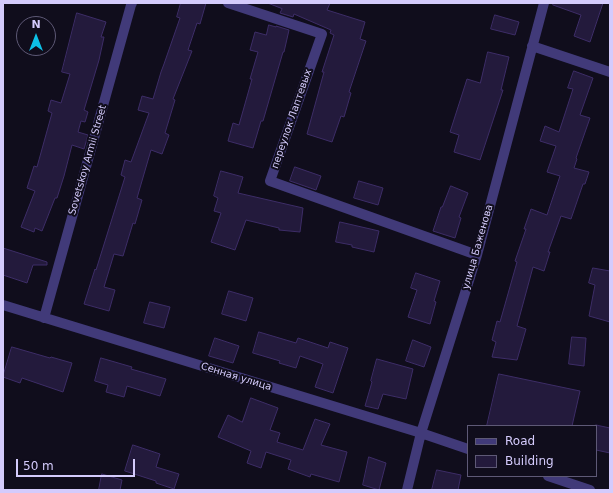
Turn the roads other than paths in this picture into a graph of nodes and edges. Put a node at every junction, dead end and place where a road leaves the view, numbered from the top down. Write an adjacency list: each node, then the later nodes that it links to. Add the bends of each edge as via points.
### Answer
1 (228, 3): 6 (street, переулок Лаптевых, via 322,34 270,181)
2 (544, 3): 4 (street, улица Баженова)
3 (129, 4): 8 (street, Sovetskoy Armii Street)
4 (532, 46): 5 (street); 6 (street, улица Баженова)
5 (610, 72)
6 (477, 255): 9 (street, улица Баженова)
7 (3, 305): 8 (street, Сенная улица)
8 (44, 318): 9 (street, Сенная улица)
9 (421, 433): 10 (street, Сенная улица); 12 (street, улица Баженова)
10 (467, 449)
11 (551, 477): 13 (street)
12 (407, 490)
13 (590, 490)

